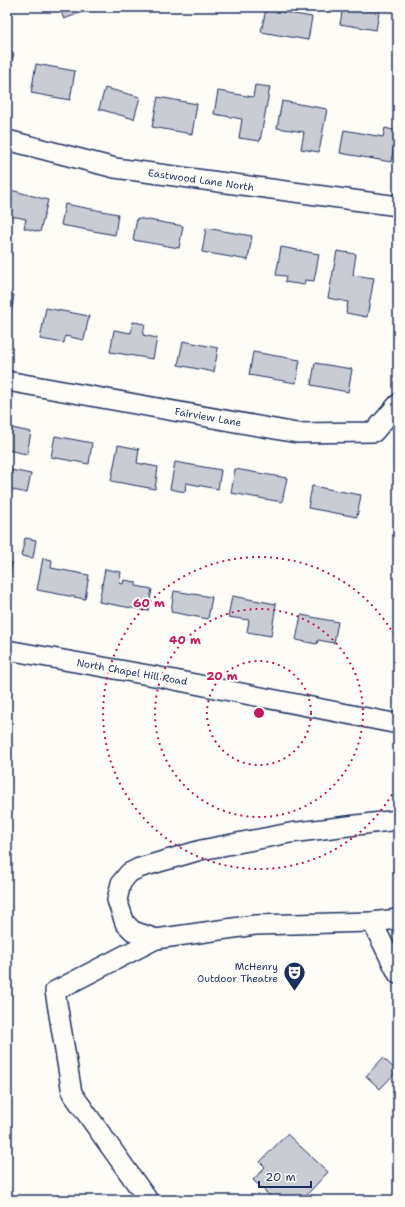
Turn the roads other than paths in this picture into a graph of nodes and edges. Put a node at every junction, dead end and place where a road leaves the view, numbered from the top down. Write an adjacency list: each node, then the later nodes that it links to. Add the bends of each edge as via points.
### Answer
1 (7, 140): 2 (street, Eastwood Lane North, via 115,168)
2 (398, 206)
3 (7, 381): 4 (street, Fairview Lane, via 297,433 374,432)
4 (398, 404)
5 (7, 650): 6 (street, North Chapel Hill Road)
6 (398, 724)
7 (398, 820): 10 (street, via 290,833 201,850 139,868 129,873 121,883 117,900 125,923 133,931)
8 (398, 919): 9 (street)
9 (372, 922): 10 (street, via 255,924); 11 (street)
10 (156, 939): 12 (street, via 54,991 72,1093)
11 (398, 974)
12 (148, 1200)

